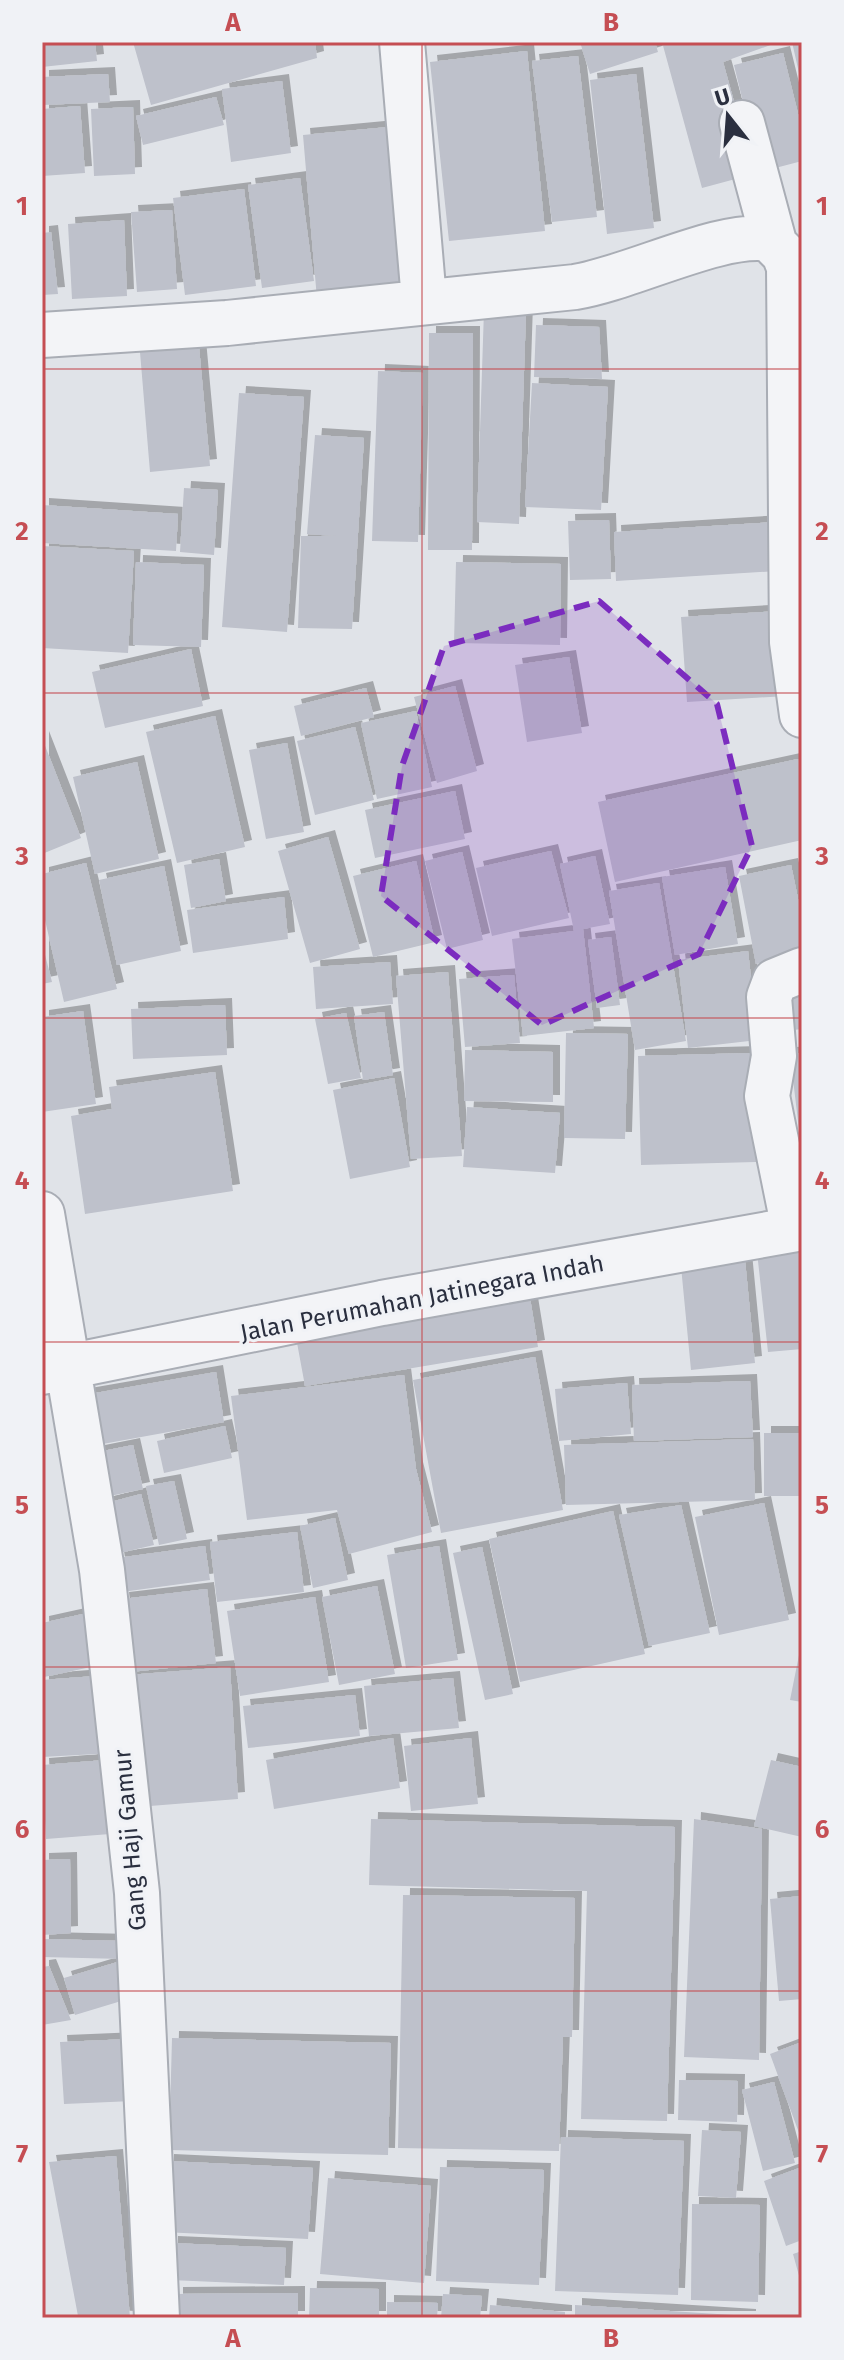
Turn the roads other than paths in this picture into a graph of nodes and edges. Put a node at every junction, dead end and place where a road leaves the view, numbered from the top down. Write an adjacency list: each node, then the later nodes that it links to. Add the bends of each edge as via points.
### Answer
1 (402, 42): 4 (street)
2 (742, 123): 3 (street)
3 (774, 242): 4 (street, via 739,239 603,282); 6 (street, via 789,267 792,642)
4 (424, 300): 5 (street, via 227,323)
5 (42, 335)
6 (802, 715)
7 (802, 970): 9 (street, via 775,981 769,997 774,1056 767,1096)
8 (42, 1214): 10 (street, Gang Haji Gamur)
9 (798, 1229): 10 (street, Jalan Perumahan Jatinegara Indah, via 382,1303)
10 (55, 1369): 11 (street, Gang Haji Gamur, via 102,1570 137,1893)
11 (157, 2318)

